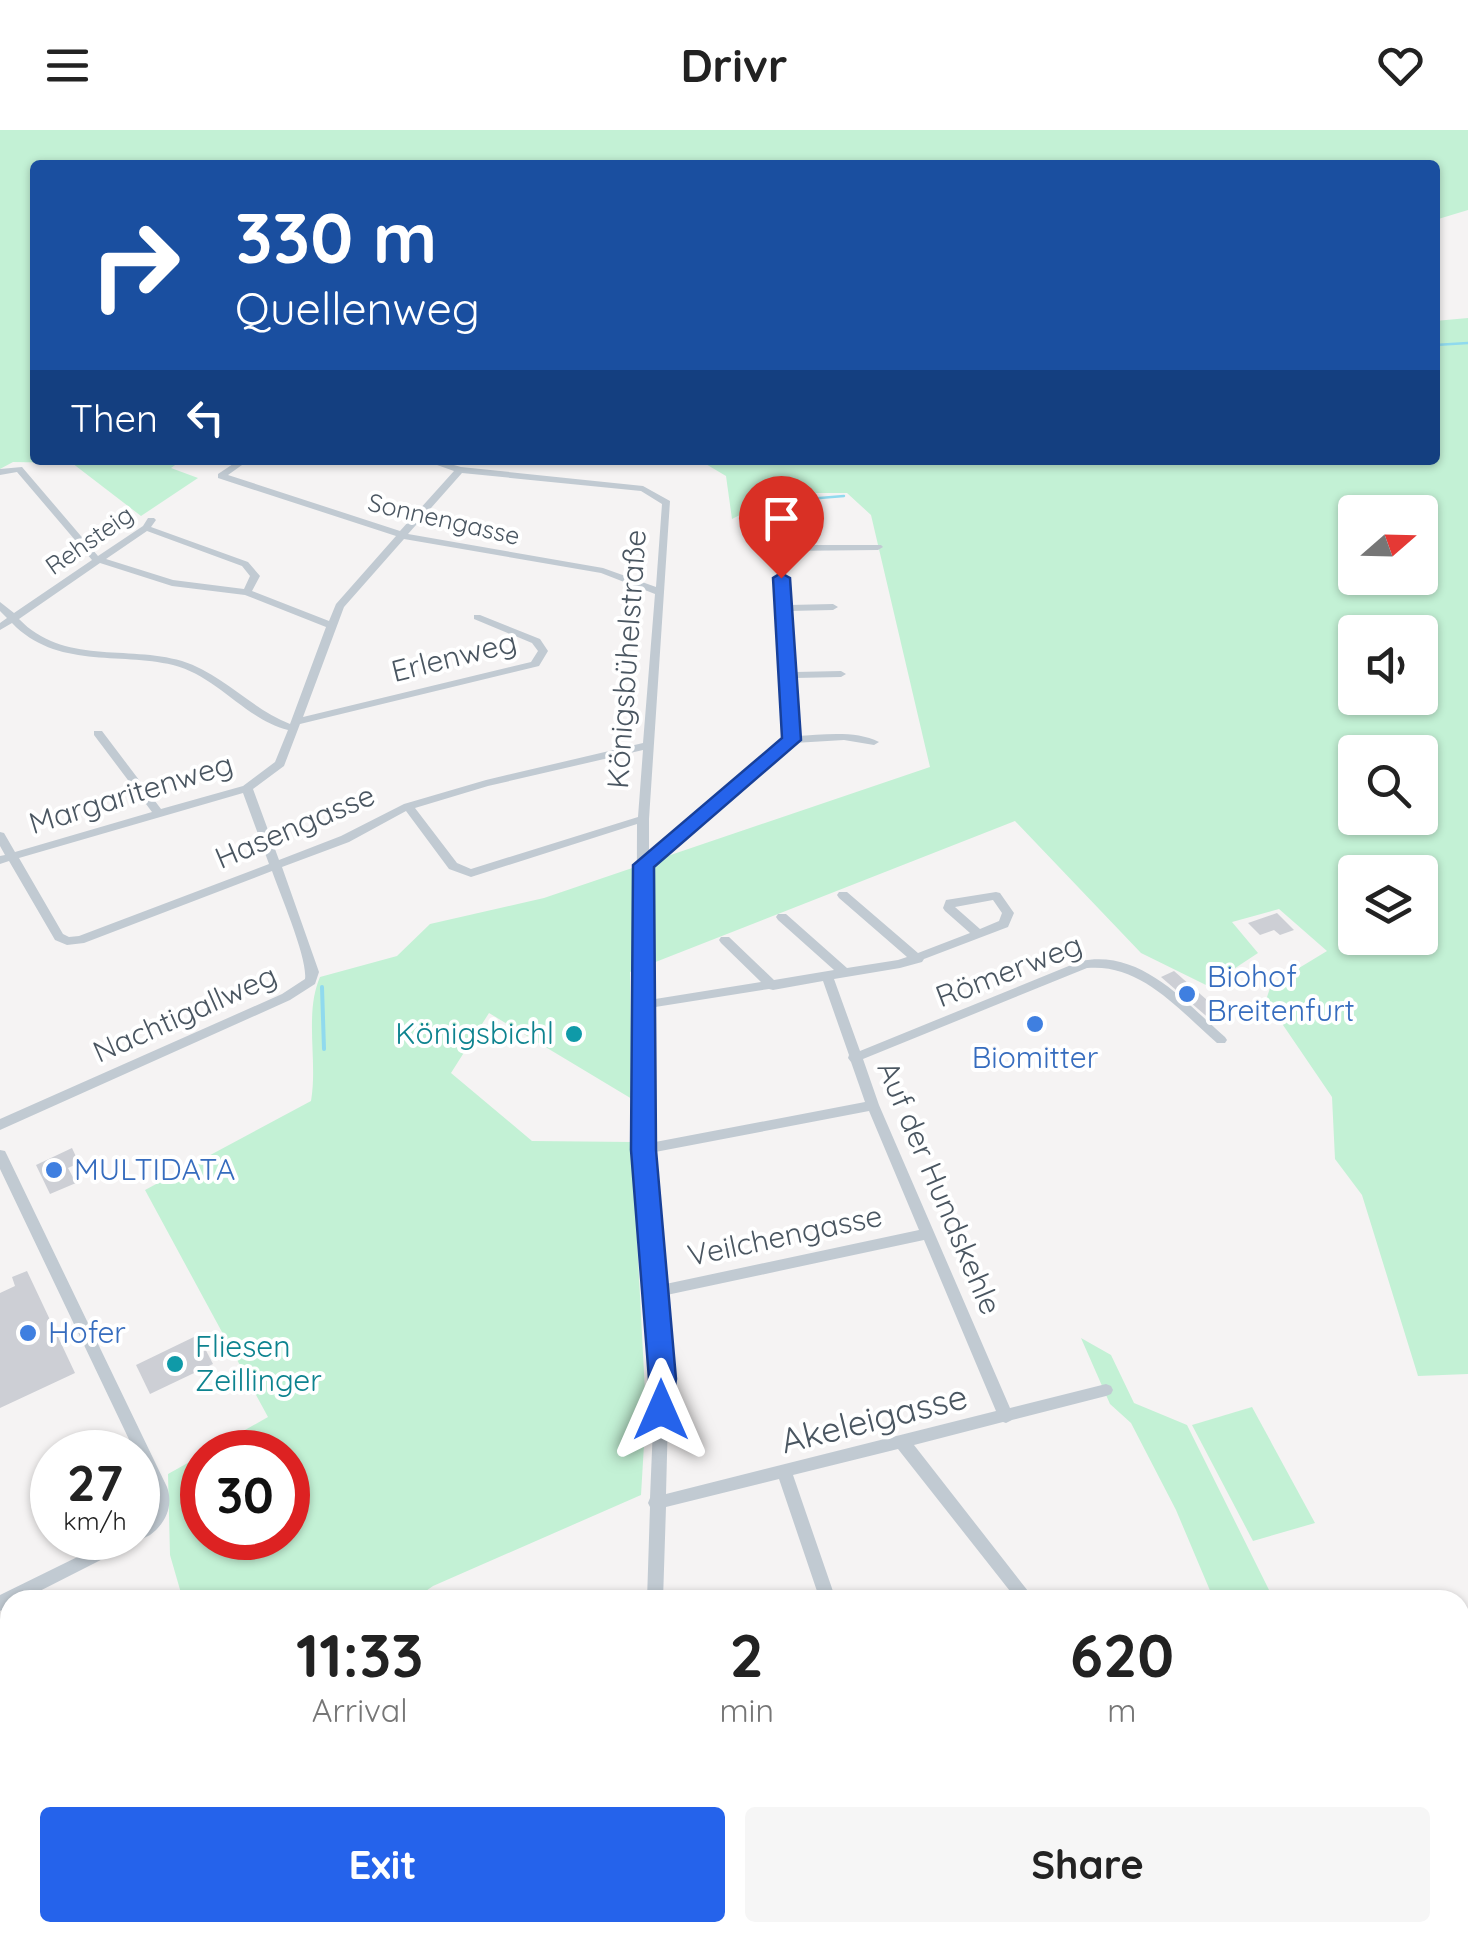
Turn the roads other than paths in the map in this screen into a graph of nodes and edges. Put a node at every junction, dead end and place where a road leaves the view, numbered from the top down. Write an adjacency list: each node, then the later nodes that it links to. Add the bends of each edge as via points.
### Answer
1 (238, 465): 6 (street, Sonnengasse, via 221,476)
2 (444, 465): 3 (street, Königsbühelstraße)
3 (460, 470): 6 (street, Margaritenweg); 11 (street, Königsbühelstraße, via 643,489 666,503)
4 (0, 472): 9 (street, via 19,469)
5 (776, 527): 8 (street)
6 (405, 536): 11 (street, Sonnengasse, via 603,571); 17 (street, Margaritenweg, via 339,606)
7 (878, 547): 8 (street)
8 (779, 548): 13 (street)
9 (96, 559): 10 (street, via 172,583); 10 (street, Rehsteig, via 149,524 245,564 256,576); 16 (street, Rehsteig)
10 (247, 592): 17 (street)
11 (660, 592): 25 (street, Königsbühelstraße)
12 (0, 605): 16 (street)
13 (784, 608): 14 (street); 20 (street)
14 (834, 608)
15 (477, 617): 21 (street, Erlenweg, via 536,641 544,651 535,664)
16 (11, 619): 18 (street, Rehsteig); 21 (street, via 48,644 82,656 200,672 238,692 273,723)
17 (331, 625): 21 (street, Margaritenweg)
18 (0, 626)
19 (840, 674): 20 (street)
20 (790, 675): 23 (street)
21 (295, 725): 26 (street, Margaritenweg, via 280,764)
22 (98, 733): 28 (street)
23 (792, 740): 24 (street); 32 (street)
24 (874, 742)
25 (646, 746): 27 (street, Hasengasse); 29 (street, Königsbühelstraße)
26 (247, 788): 28 (street, Margaritenweg); 33 (street, Nachtigallweg)
27 (408, 806): 29 (street, via 453,866 470,873); 33 (street, Hasengasse)
28 (158, 814): 31 (street, Margaritenweg)
29 (643, 819): 32 (street, Königsbühelstraße)
30 (0, 836): 31 (street)
31 (6, 858): 33 (street, Hasengasse, via 67,941)
32 (644, 865): 42 (street, Königsbühelstraße)
33 (273, 867): 46 (street, Nachtigallweg, via 313,972 305,987)
34 (843, 895): 38 (street)
35 (782, 917): 39 (street)
36 (980, 934): 36 (street, via 1008,919 1000,900 991,894 950,904); 38 (street)
37 (725, 940): 41 (street)
38 (918, 958): 39 (street)
39 (846, 974): 40 (street)
40 (828, 978): 41 (street); 44 (street, Auf der Hundskehle)
41 (773, 986): 42 (street)
42 (643, 1005): 47 (street, Königsbühelstraße)
43 (1221, 1040): 44 (street, Römerweg, via 1112,960 1085,964)
44 (854, 1058): 45 (street, Auf der Hundskehle)
45 (873, 1105): 47 (street); 49 (street, Auf der Hundskehle)
46 (0, 1125)
47 (644, 1150): 50 (street, Königsbühelstraße)
48 (0, 1154): 53 (street)
49 (927, 1234): 50 (street, Veilchengasse); 52 (street, Auf der Hundskehle)
50 (655, 1292): 56 (street, Königsbühelstraße, via 662,1379)
51 (1106, 1390): 52 (street, Akeleigasse)
52 (1006, 1417): 54 (street, Akeleigasse)
53 (132, 1430)
54 (903, 1443): 55 (street, Akeleigasse); 61 (street)
55 (784, 1472): 56 (street, Akeleigasse); 60 (street)
56 (656, 1503): 59 (street, Königsbühelstraße)
57 (86, 1560): 58 (street)
58 (26, 1590)
59 (655, 1590)
60 (825, 1590)
61 (1020, 1590)

